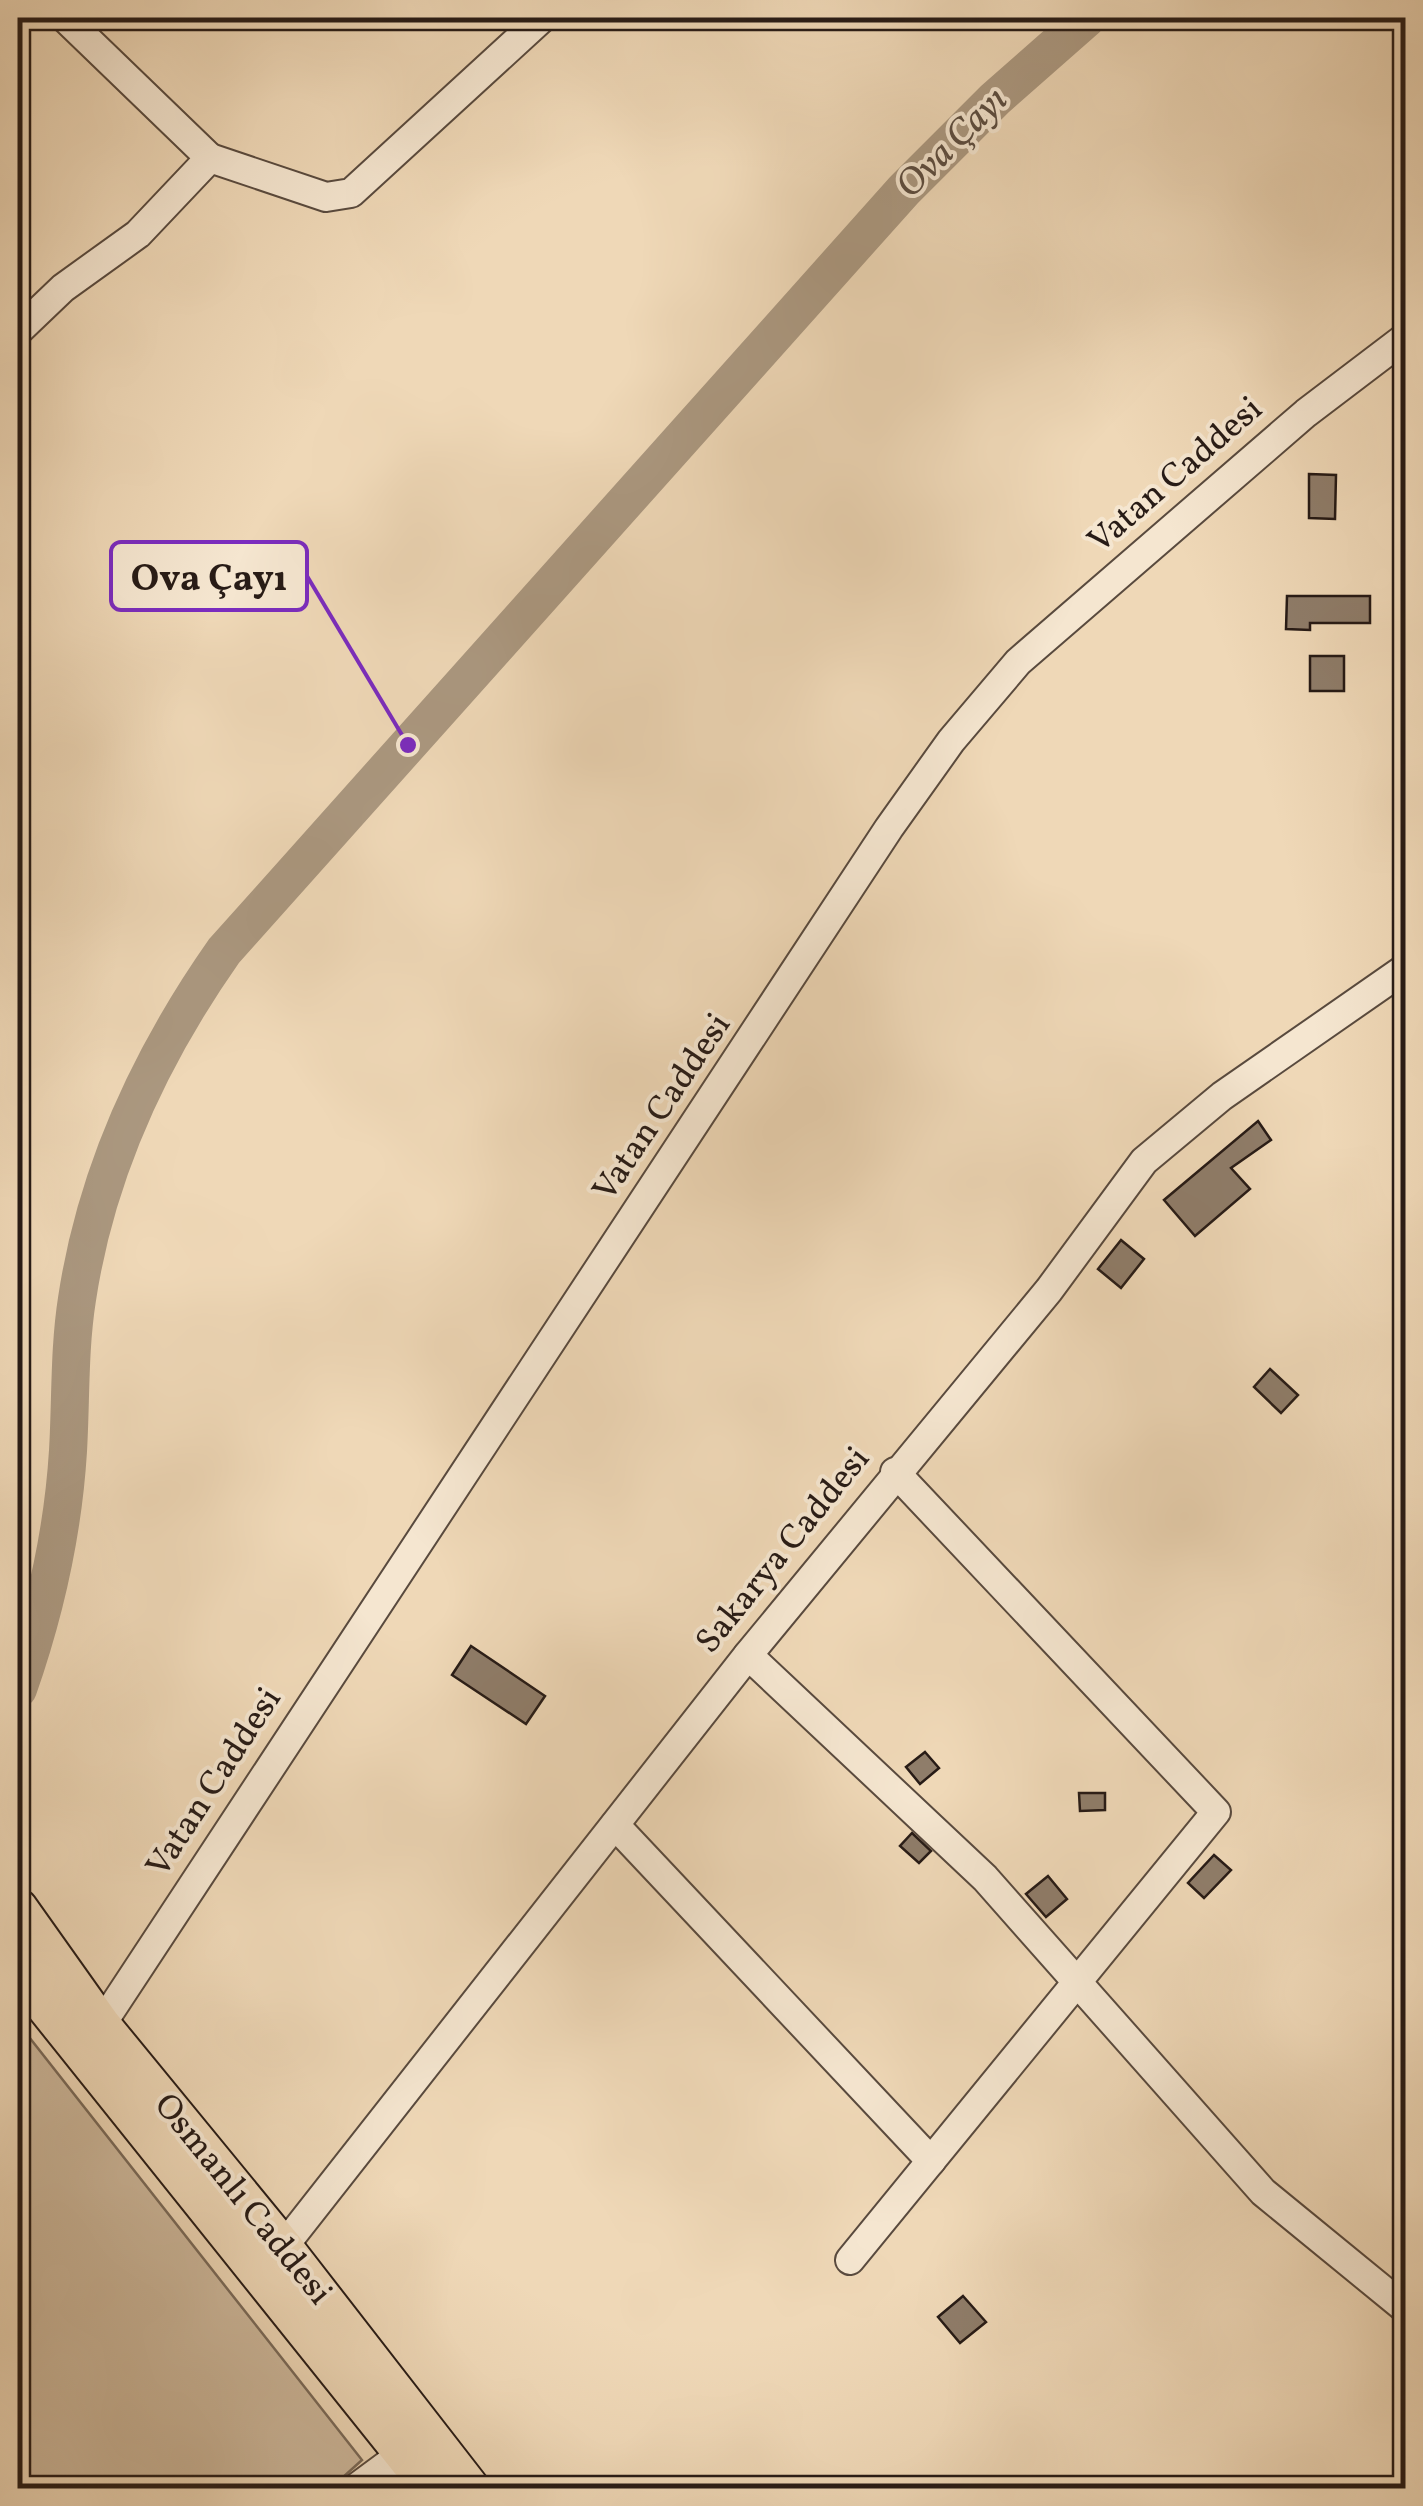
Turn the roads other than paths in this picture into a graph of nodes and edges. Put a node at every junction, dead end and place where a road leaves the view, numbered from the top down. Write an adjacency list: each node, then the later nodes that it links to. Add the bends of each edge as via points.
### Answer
1 (65, 18): 3 (street)
2 (542, 18): 3 (street, via 351,192 326,197)
3 (210, 158): 4 (street, via 138,234 63,288)
4 (18, 331)
5 (1405, 338): 13 (street, Vatan Caddesi, via 1306,414 1018,662 951,742)
6 (1406, 968): 7 (street, Sakarya Caddesi, via 1222,1096 1144,1161 1049,1290)
7 (894, 1472): 8 (street, Sakarya Caddesi); 12 (street, via 1216,1812)
8 (748, 1656): 9 (street, Sakarya Caddesi); 12 (street, via 972,1865)
9 (615, 1825): 14 (street); 15 (street, Sakarya Caddesi)
10 (18, 1908): 13 (main road, Osmanlı Caddesi)
11 (18, 1972): 18 (main road, Osmanlı Caddesi)
12 (1076, 1983): 14 (street); 17 (street, via 1263,2192)
13 (101, 2025): 15 (main road, Osmanlı Caddesi)
14 (931, 2161): 16 (street)
15 (283, 2247): 21 (main road, Osmanlı Caddesi)
16 (850, 2260)
17 (1394, 2301)
18 (402, 2454): 19 (street); 20 (main road, Osmanlı Caddesi)
19 (356, 2488)
20 (431, 2488)
21 (470, 2488)

